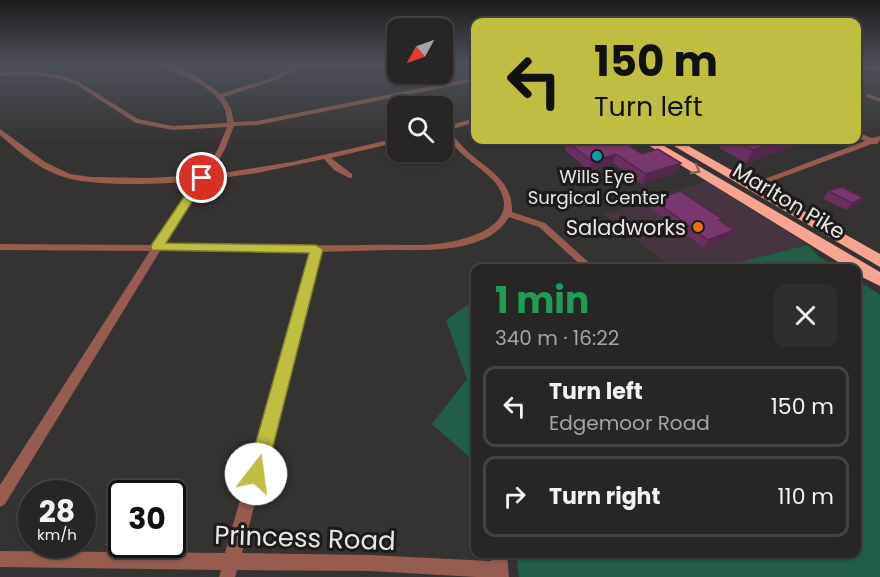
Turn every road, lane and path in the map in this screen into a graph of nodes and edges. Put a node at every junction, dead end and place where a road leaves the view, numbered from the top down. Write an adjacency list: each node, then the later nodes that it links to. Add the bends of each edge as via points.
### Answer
1 (89, 91): 9 (street, via 146,125 173,129)
2 (213, 91): 5 (street)
3 (236, 91): 5 (street)
4 (418, 91): 9 (street)
5 (220, 96): 9 (street)
6 (868, 96): 7 (street)
7 (880, 100)
8 (471, 121): 10 (street)
9 (231, 125): 20 (street, via 227,139)
10 (453, 126)
11 (0, 131): 20 (street, via 66,175 134,181)
12 (861, 136): 14 (street)
13 (453, 140): 22 (street, via 502,186 507,198)
14 (878, 141): 21 (street)
15 (387, 143): 18 (street)
16 (653, 144): 28 (highway, Marlton Pike, one-way to 28)
17 (677, 144): 21 (highway, Marlton Pike)
18 (326, 157): 19 (street); 20 (street)
19 (349, 176)
20 (202, 178): 24 (street)
21 (750, 186): 26 (highway, Marlton Pike)
22 (506, 213): 25 (street, via 482,237 447,246); 27 (street, via 542,225)
23 (0, 247): 24 (street)
24 (157, 247): 25 (street); 31 (street)
25 (316, 249): 34 (street)
26 (880, 261)
27 (586, 264)
28 (853, 264)
29 (861, 269): 30 (highway, Marlton Pike, one-way to 30)
30 (880, 280)
31 (0, 499)
32 (0, 559): 34 (street, Princess Road)
33 (500, 567): 34 (street, Princess Road, via 370,563)
34 (230, 569)

